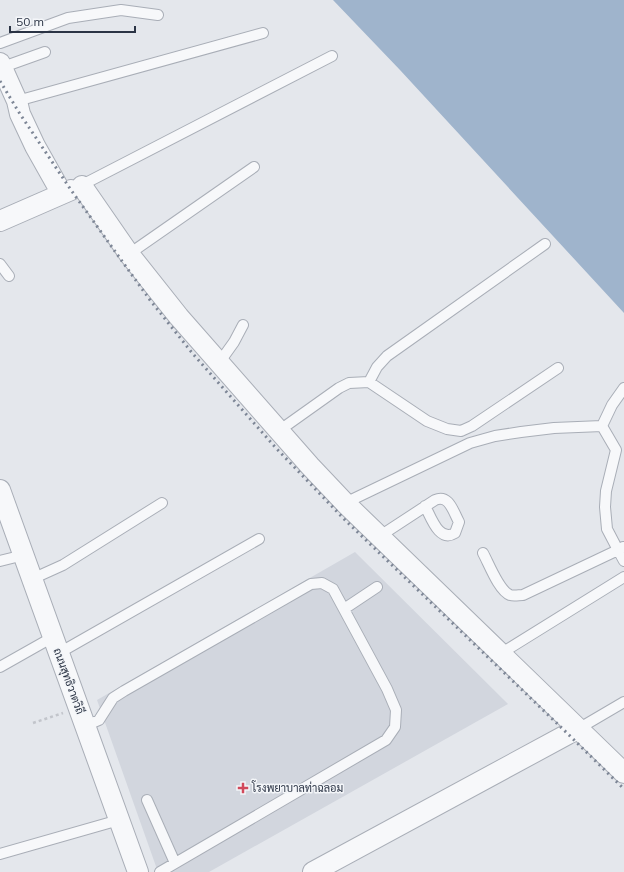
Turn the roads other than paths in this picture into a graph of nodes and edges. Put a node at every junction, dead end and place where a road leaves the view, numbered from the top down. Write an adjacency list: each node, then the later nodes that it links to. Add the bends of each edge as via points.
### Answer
1 (158, 15): 3 (lane, via 121,10 68,18)
2 (263, 32): 7 (lane)
3 (0, 43)
4 (45, 52): 6 (lane)
5 (332, 56): 9 (lane)
6 (1, 65): 7 (street)
7 (17, 101): 9 (street, via 20,114 35,146)
8 (254, 167): 12 (lane)
9 (72, 190): 10 (street); 12 (street)
10 (0, 221)
11 (545, 244): 18 (lane, via 387,356)
12 (129, 254): 16 (street)
13 (0, 264): 14 (lane)
14 (9, 276)
15 (243, 325): 16 (lane)
16 (219, 363): 21 (street)
17 (558, 368): 18 (lane, via 461,431 447,429 427,421)
18 (369, 382): 21 (lane, via 349,383 339,388)
19 (624, 388): 20 (lane)
20 (602, 426): 22 (lane); 25 (lane, via 521,432 470,443)
21 (280, 430): 25 (street)
22 (620, 451): 29 (lane, via 606,491 605,507 607,529)
23 (1, 498): 31 (street, ถนนสุทธิวาตวิถี)
24 (162, 503): 35 (lane, via 63,565)
25 (345, 503): 27 (street)
26 (426, 506): 27 (lane)
27 (380, 536): 39 (street)
28 (259, 538): 38 (lane)
29 (621, 548): 30 (lane, via 523,595 515,596 509,595 501,588); 33 (lane)
30 (484, 553)
31 (24, 556): 32 (lane); 35 (street, ถนนสุทธิวาตวิถี)
32 (0, 561)
33 (624, 561)
34 (624, 576): 39 (lane)
35 (32, 580): 38 (street, ถนนสุทธิวาตวิถี)
36 (376, 587): 37 (lane)
37 (344, 609): 42 (lane, via 333,589 322,583 311,584 124,691 113,698 99,720); 48 (lane, via 387,689 396,710 395,727 386,740)
38 (56, 645): 40 (lane); 42 (street, ถนนสุทธิวาตวิถี)
39 (500, 654): 43 (street)
40 (0, 667)
41 (624, 702): 43 (lane)
42 (85, 726): 46 (street, ถนนสุทธิวาตวิถี)
43 (578, 730): 44 (street); 51 (street)
44 (624, 773)
45 (147, 800): 48 (lane)
46 (119, 820): 47 (lane); 49 (street, ถนนสุทธิวาตวิถี)
47 (0, 854)
48 (174, 863): 50 (lane)
49 (138, 872)
50 (160, 872)
51 (313, 872)

